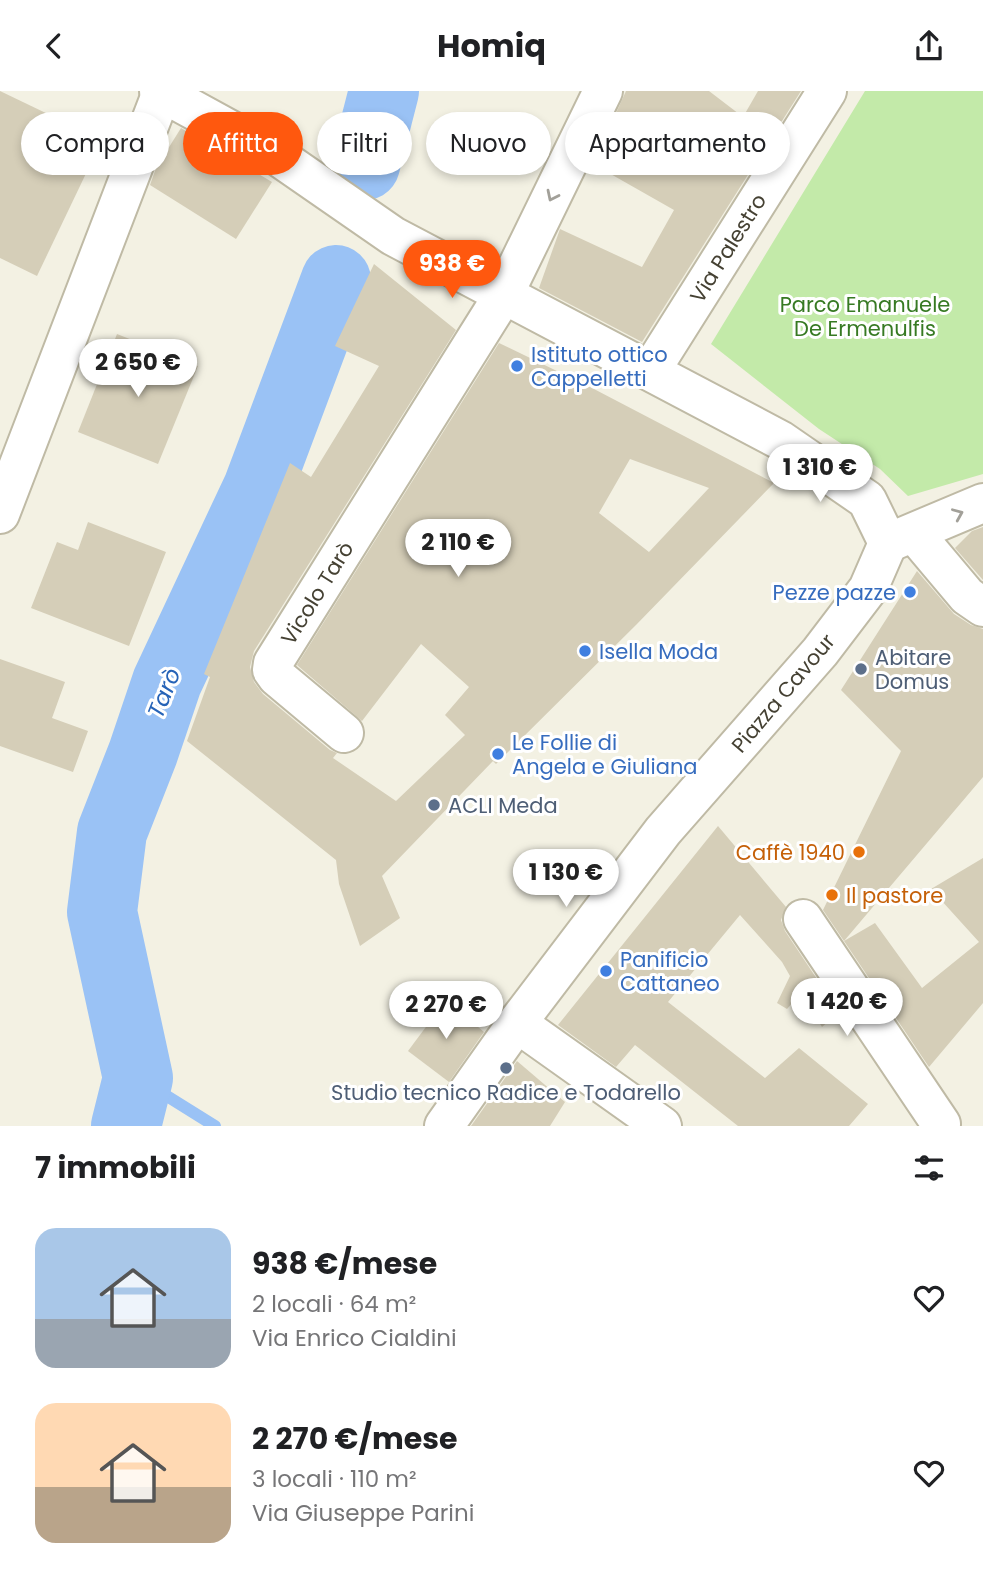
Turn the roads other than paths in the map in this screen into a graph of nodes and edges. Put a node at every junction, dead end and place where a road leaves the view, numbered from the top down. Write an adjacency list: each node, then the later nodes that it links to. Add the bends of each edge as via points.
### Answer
1 (603, 91): 4 (street, Vicolo Tarò, one-way to 4)
2 (827, 91): 5 (street, Via Palestro)
3 (160, 92): 4 (street, via 276,155 393,236); 7 (street)
4 (504, 294): 5 (street); 10 (street, Vicolo Tarò, via 273,663 277,677)
5 (651, 370): 8 (street, via 780,440 867,500)
6 (983, 503): 8 (street, one-way to 6)
7 (0, 514)
8 (901, 538): 9 (street); 12 (street, Piazza Cavour, via 820,652 663,831)
9 (983, 607)
10 (344, 733)
11 (803, 919): 13 (street)
12 (517, 1023): 14 (street, Piazza Cavour); 15 (street)
13 (946, 1116)
14 (444, 1126)
15 (662, 1126)

